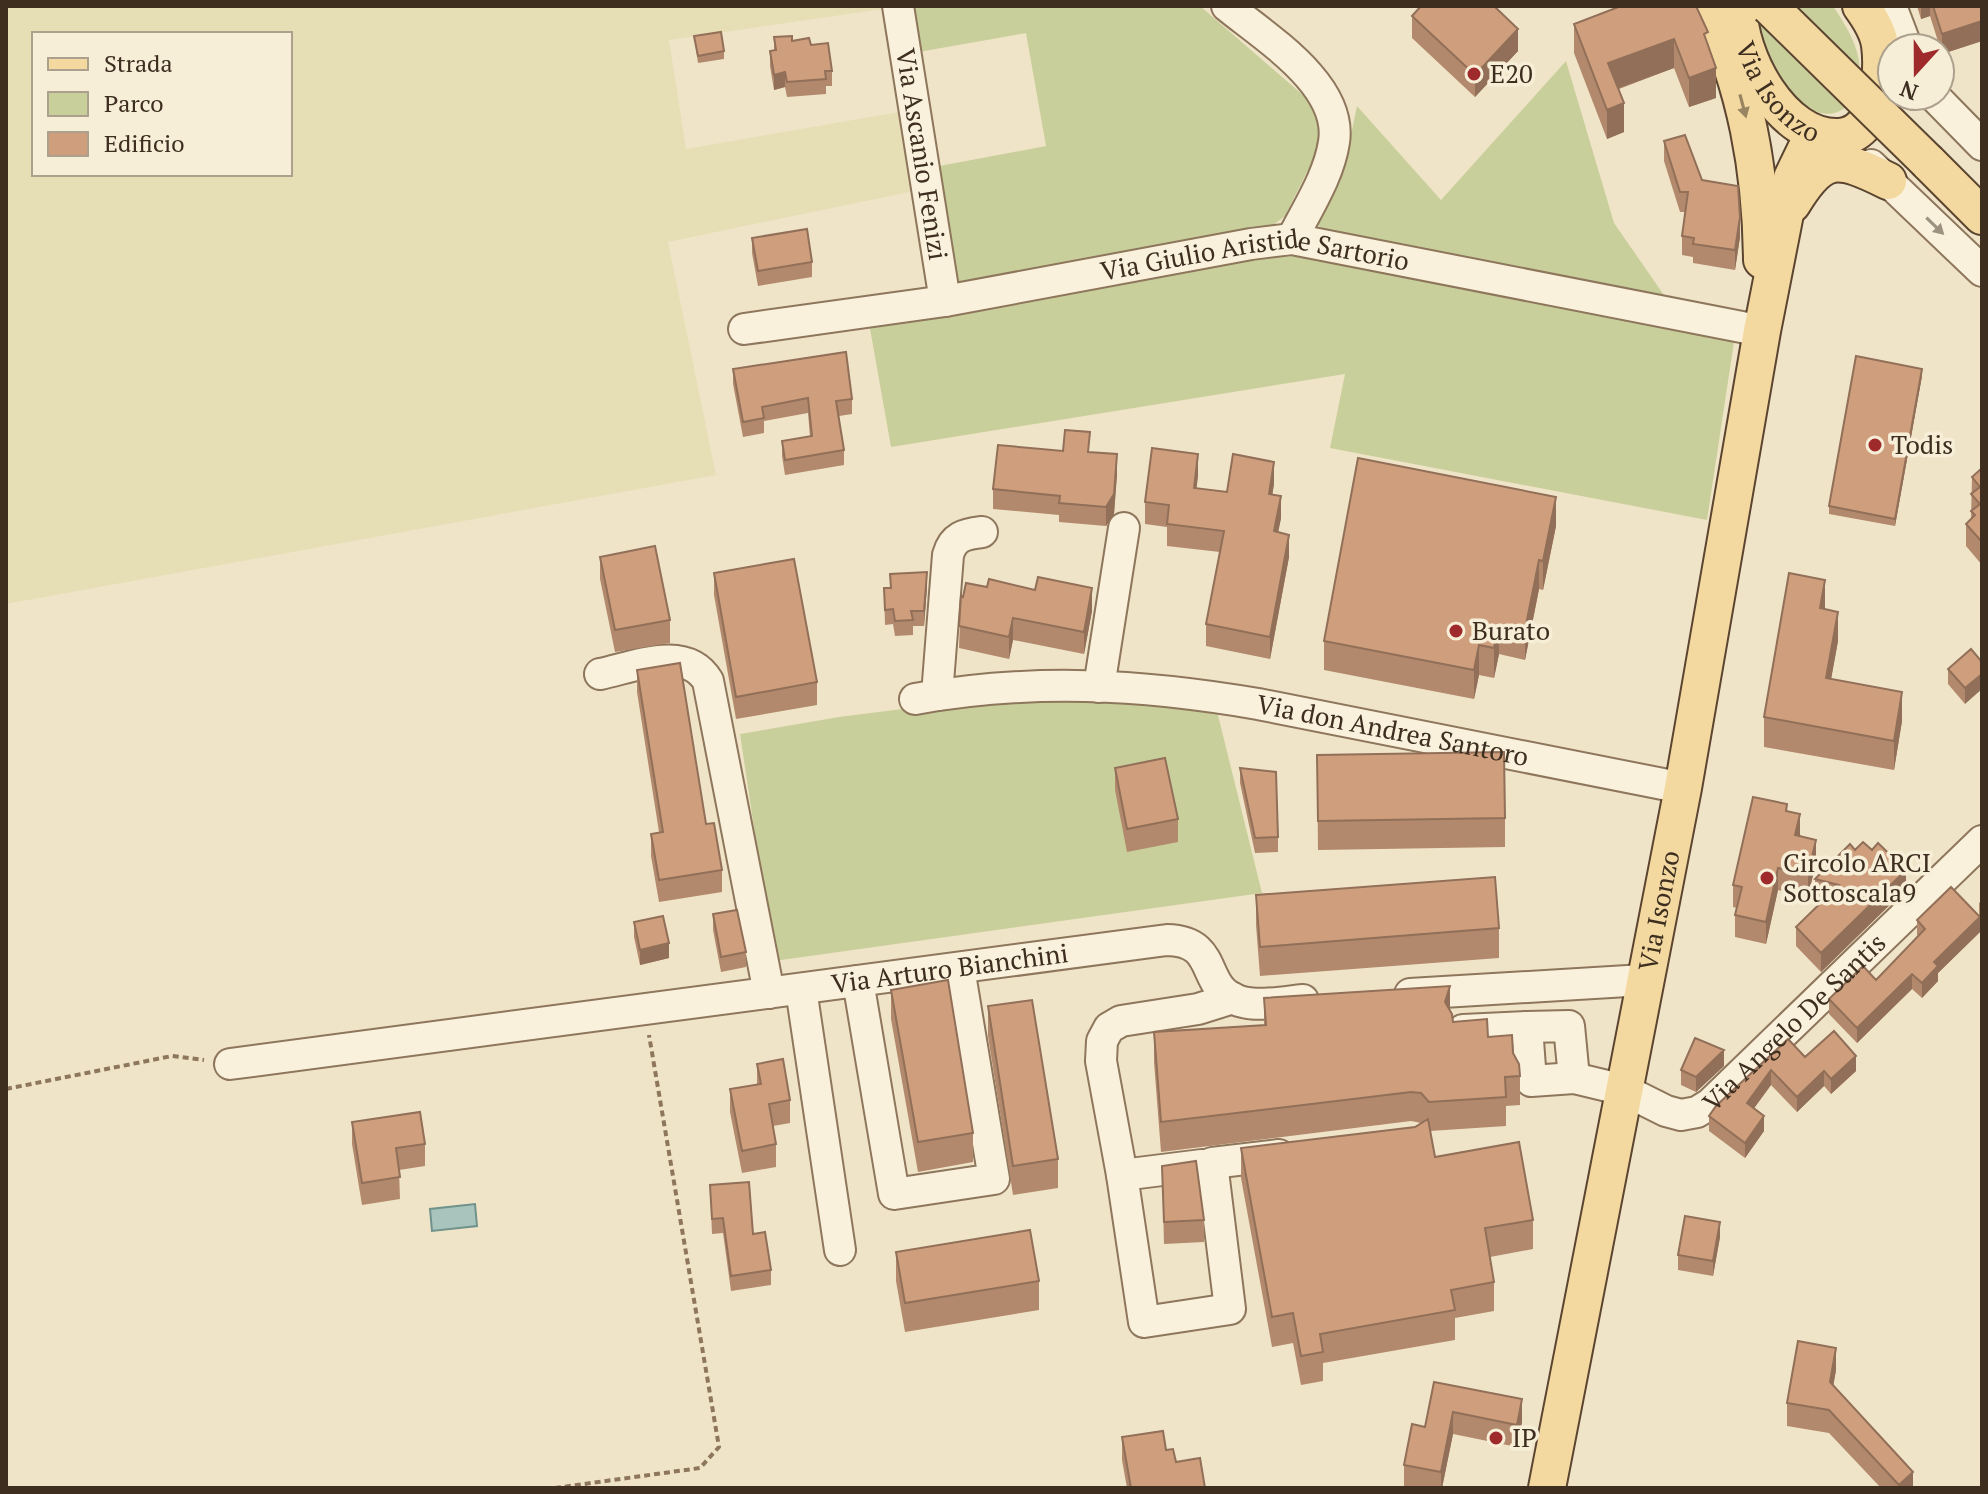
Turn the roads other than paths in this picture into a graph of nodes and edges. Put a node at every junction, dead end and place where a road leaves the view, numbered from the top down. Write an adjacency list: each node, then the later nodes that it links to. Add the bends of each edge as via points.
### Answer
1 (898, 6): 16 (street, Via Ascanio Fenizi)
2 (1227, 6): 14 (street, via 1312,80 1334,117 1328,162)
3 (1709, 6): 5 (main road); 12 (main road, one-way to 12)
4 (1769, 6): 13 (main road, bridge)
5 (1740, 20): 7 (main road, Via Isonzo, via 1758,75)
6 (1882, 26): 9 (main road, Via Isonzo, via 1881,70 1871,113 1859,129)
7 (1773, 100): 9 (main road, Via Isonzo, via 1798,124); 12 (main road, via 1768,173)
8 (1950, 112): 10 (street)
9 (1832, 136): 11 (street); 12 (main road, via 1814,140 1800,156)
10 (1982, 145)
11 (1888, 181): 12 (main road, via 1836,163 1807,178); 15 (street, one-way to 15)
12 (1774, 209): 18 (main road, Via Isonzo)
13 (1982, 216)
14 (1292, 239): 16 (street, Via Giulio Aristide Sartorio); 18 (street, Via Giulio Aristide Sartorio)
15 (1982, 271)
16 (945, 301): 17 (street, Via Giulio Aristide Sartorio)
17 (744, 329)
18 (1762, 331): 23 (main road, Via Isonzo)
19 (1124, 528): 22 (street)
20 (982, 532): 22 (street, Via don Andrea Santoro, via 955,539 948,555 926,697 1006,686)
21 (600, 674): 29 (street, via 678,660 698,667 708,681)
22 (1099, 687): 23 (street, Via don Andrea Santoro, via 1258,704)
23 (1683, 788): 26 (main road, Via Isonzo)
24 (1982, 841): 37 (street, Via Angelo De Santis, via 1705,1108 1673,1114)
25 (959, 968): 27 (street, Via Arturo Bianchini); 27 (street, via 994,1179 894,1194); 31 (street, Via Arturo Bianchini, via 1175,940 1203,953 1218,988)
26 (1644, 980): 30 (street); 37 (main road, Via Isonzo)
27 (858, 981): 28 (street, Via Arturo Bianchini)
28 (801, 989): 29 (street, Via Arturo Bianchini); 41 (street)
29 (769, 993): 35 (street, Via Arturo Bianchini)
30 (1390, 995)
31 (1233, 998): 32 (street, via 1250,1003); 40 (street, via 1121,1021 1105,1034 1101,1061)
32 (1326, 999)
33 (1527, 1027): 34 (street); 36 (street, via 1569,1026); 36 (street, Via Angelo De Santis, via 1531,1081)
34 (1463, 1030)
35 (230, 1064)
36 (1574, 1078): 37 (street, Via Angelo De Santis)
37 (1624, 1090): 42 (main road, Via Isonzo)
38 (1305, 1152): 39 (street)
39 (1212, 1163): 40 (street); 40 (street, via 1230,1309 1144,1322)
40 (1122, 1175)
41 (840, 1250)
42 (1547, 1488)

